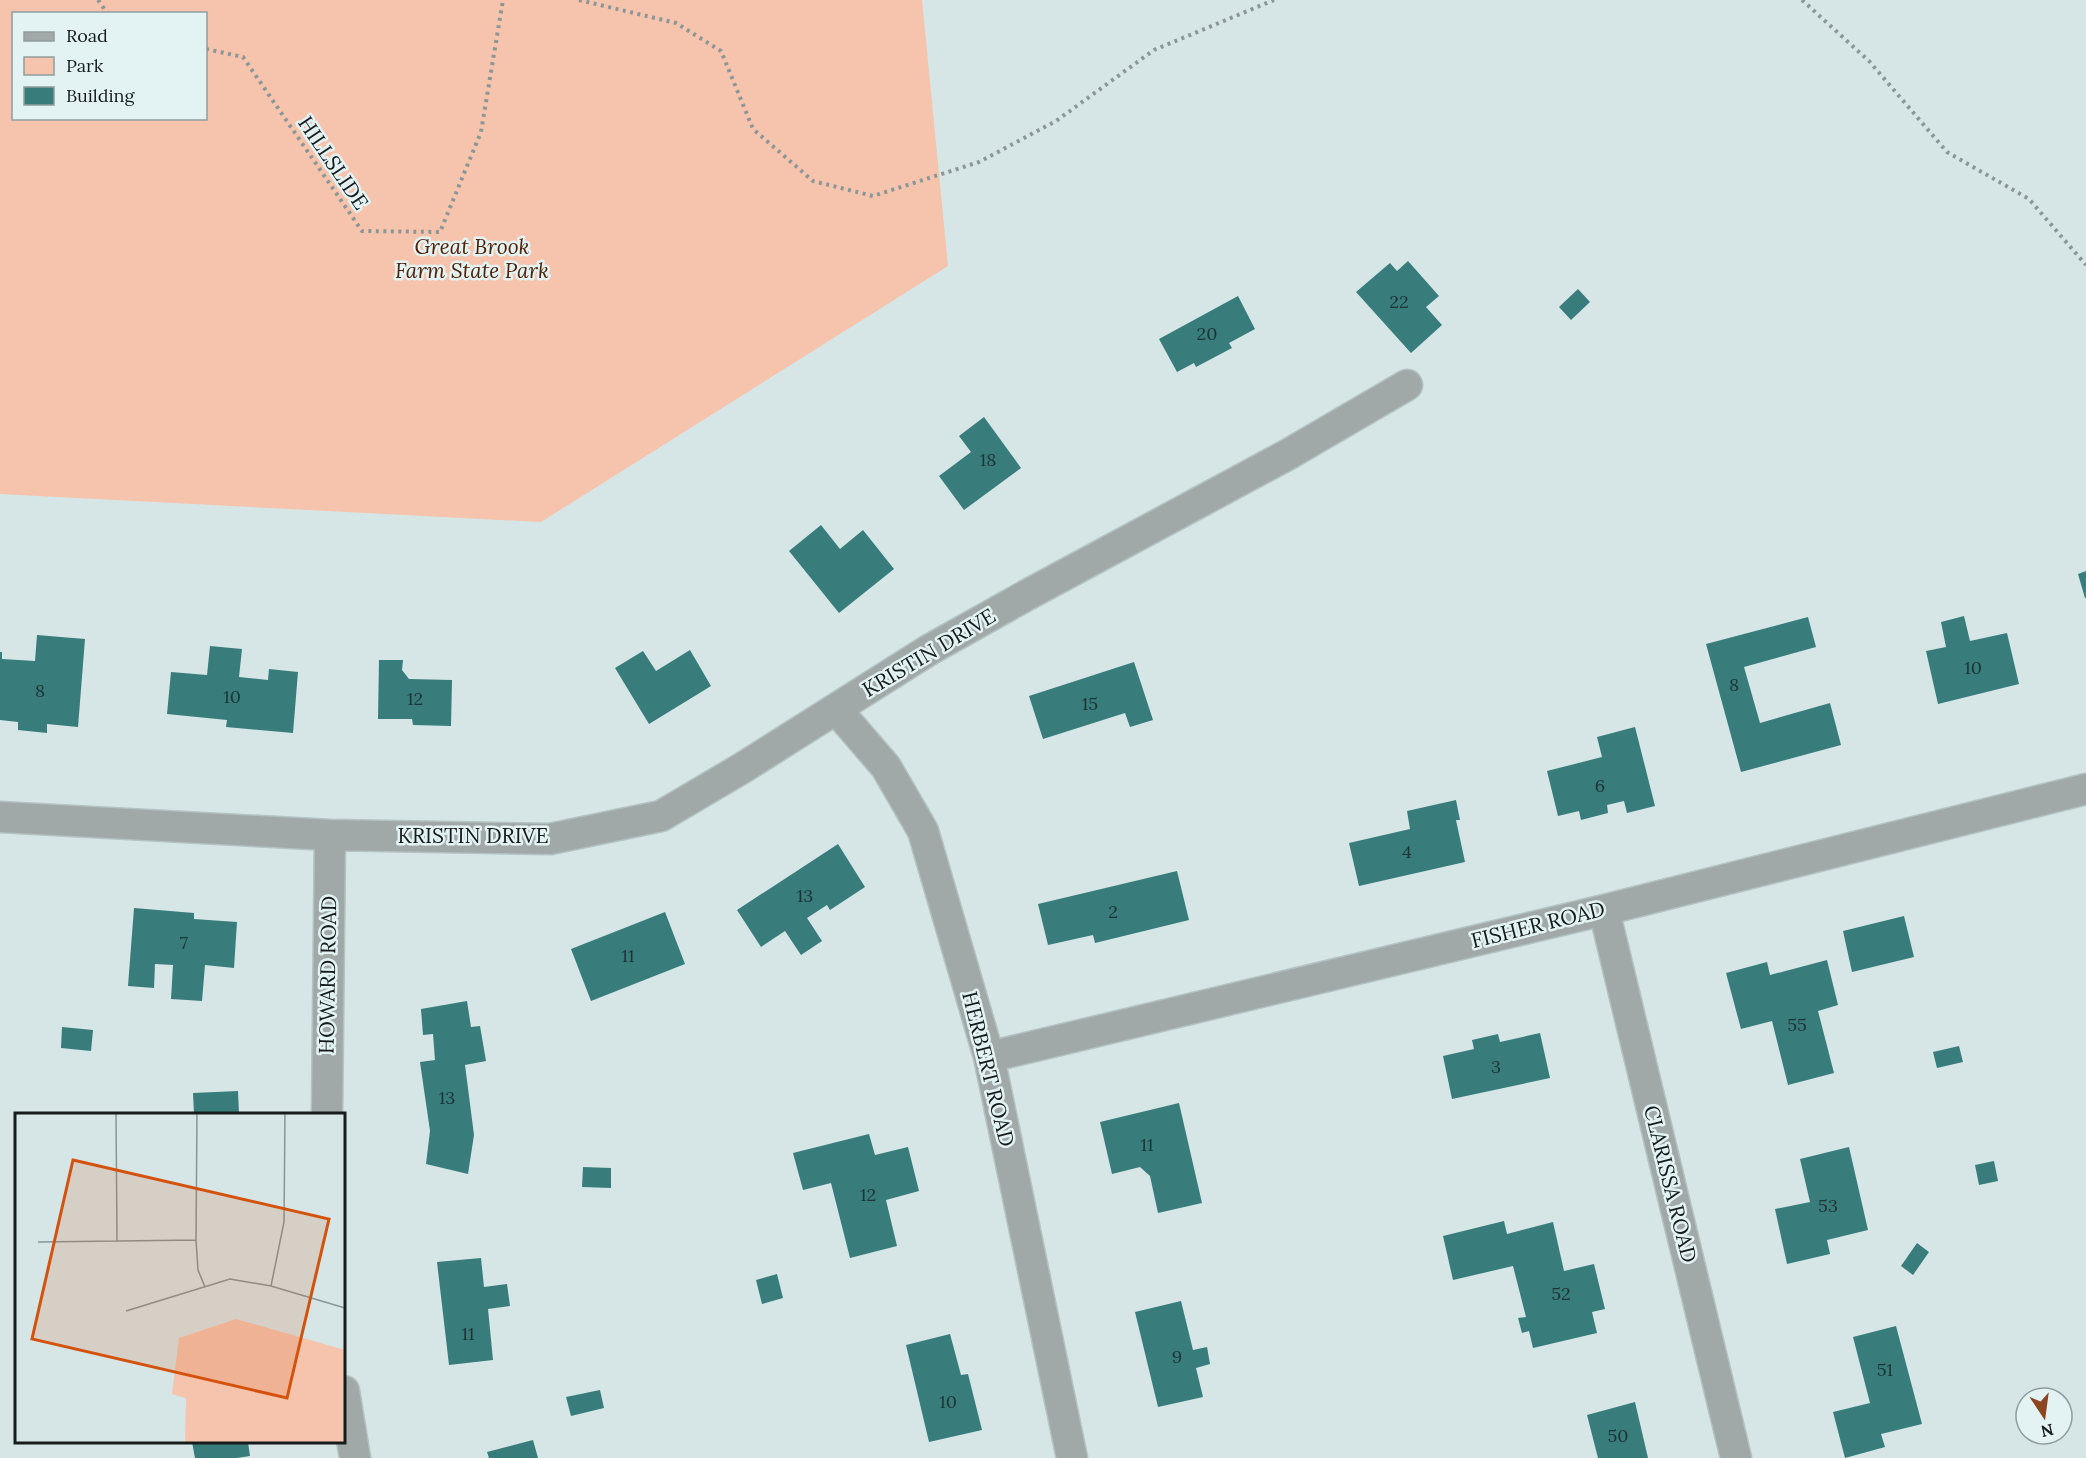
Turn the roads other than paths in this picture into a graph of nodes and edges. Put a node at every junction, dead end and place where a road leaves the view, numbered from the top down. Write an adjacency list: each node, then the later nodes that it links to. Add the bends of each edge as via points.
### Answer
1 (1407, 384): 2 (street, KRISTIN DRIVE, via 1287,455 1027,594 929,650)
2 (836, 710): 5 (street, KRISTIN DRIVE, via 661,816 550,839); 7 (street, HERBERT ROAD, via 886,767 922,831)
3 (2086, 789): 6 (street, FISHER ROAD)
4 (0, 817): 5 (street, KRISTIN DRIVE)
5 (330, 835): 8 (street, HOWARD ROAD)
6 (1604, 910): 7 (street, FISHER ROAD); 12 (street, CLARISSA ROAD)
7 (989, 1057): 11 (street, HERBERT ROAD)
8 (327, 1113)
9 (345, 1397): 10 (street)
10 (355, 1458)
11 (1072, 1458)
12 (1736, 1458)

